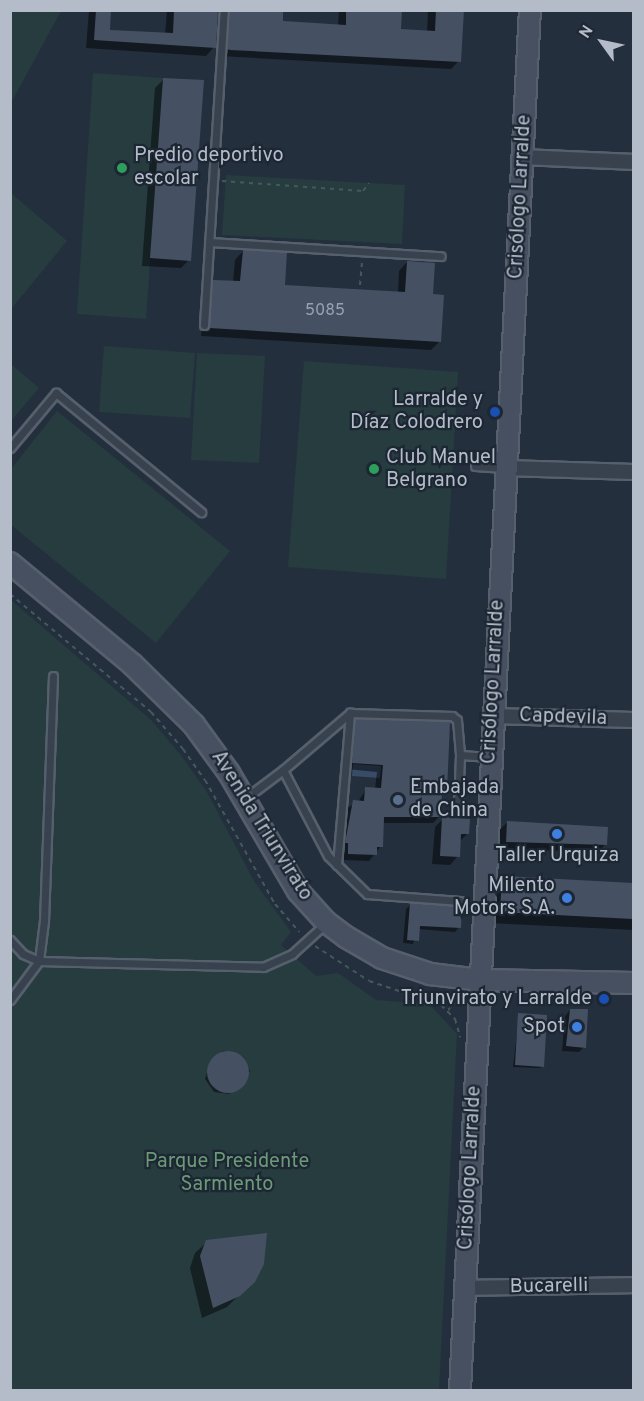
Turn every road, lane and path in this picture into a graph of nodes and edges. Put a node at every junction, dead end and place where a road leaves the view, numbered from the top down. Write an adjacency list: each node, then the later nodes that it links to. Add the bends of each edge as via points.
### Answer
1 (224, 10): 5 (lane)
2 (530, 10): 3 (street, Crisólogo Larralde)
3 (523, 158): 4 (street); 14 (street, Crisólogo Larralde)
4 (633, 162)
5 (213, 181): 6 (path, via 363,191); 7 (lane)
6 (369, 183)
7 (209, 242): 8 (lane); 11 (lane)
8 (362, 251): 9 (lane); 10 (path)
9 (441, 256)
10 (360, 285)
11 (204, 325)
12 (10, 448): 16 (lane, via 56,393)
13 (476, 466): 14 (lane)
14 (506, 468): 15 (street); 21 (street, Crisólogo Larralde)
15 (633, 472)
16 (201, 512)
17 (10, 563): 26 (street, Avenida Triunvirato, via 171,700 213,748)
18 (10, 594): 32 (path, via 150,712 183,749 205,780 275,904)
19 (53, 676): 33 (lane, via 45,910)
20 (350, 713): 23 (lane, via 452,716 457,720); 25 (lane); 28 (lane)
21 (492, 716): 22 (street, Capdevila); 24 (street, Crisólogo Larralde)
22 (633, 720)
23 (460, 755): 24 (lane); 27 (lane)
24 (490, 757): 34 (street, Crisólogo Larralde)
25 (283, 770): 26 (lane); 28 (lane, via 321,844)
26 (244, 799): 30 (street, Avenida Triunvirato, via 298,891)
27 (458, 807)
28 (337, 865): 29 (lane, via 375,897)
29 (460, 902)
30 (326, 922): 32 (lane); 34 (street, Avenida Triunvirato, via 364,949 405,967)
31 (10, 940): 33 (lane, via 23,954)
32 (308, 940): 33 (lane, via 292,954 263,967); 38 (path, via 369,981 432,1000)
33 (39, 961): 36 (lane)
34 (480, 980): 35 (street, Avenida Triunvirato); 41 (street, Crisólogo Larralde)
35 (633, 983)
36 (10, 1000)
37 (455, 1004): 38 (path)
38 (448, 1010): 39 (path, via 459,1028)
39 (460, 1048)
40 (633, 1285): 41 (street, Bucarelli)
41 (465, 1288): 42 (street, Crisólogo Larralde)
42 (460, 1390)

